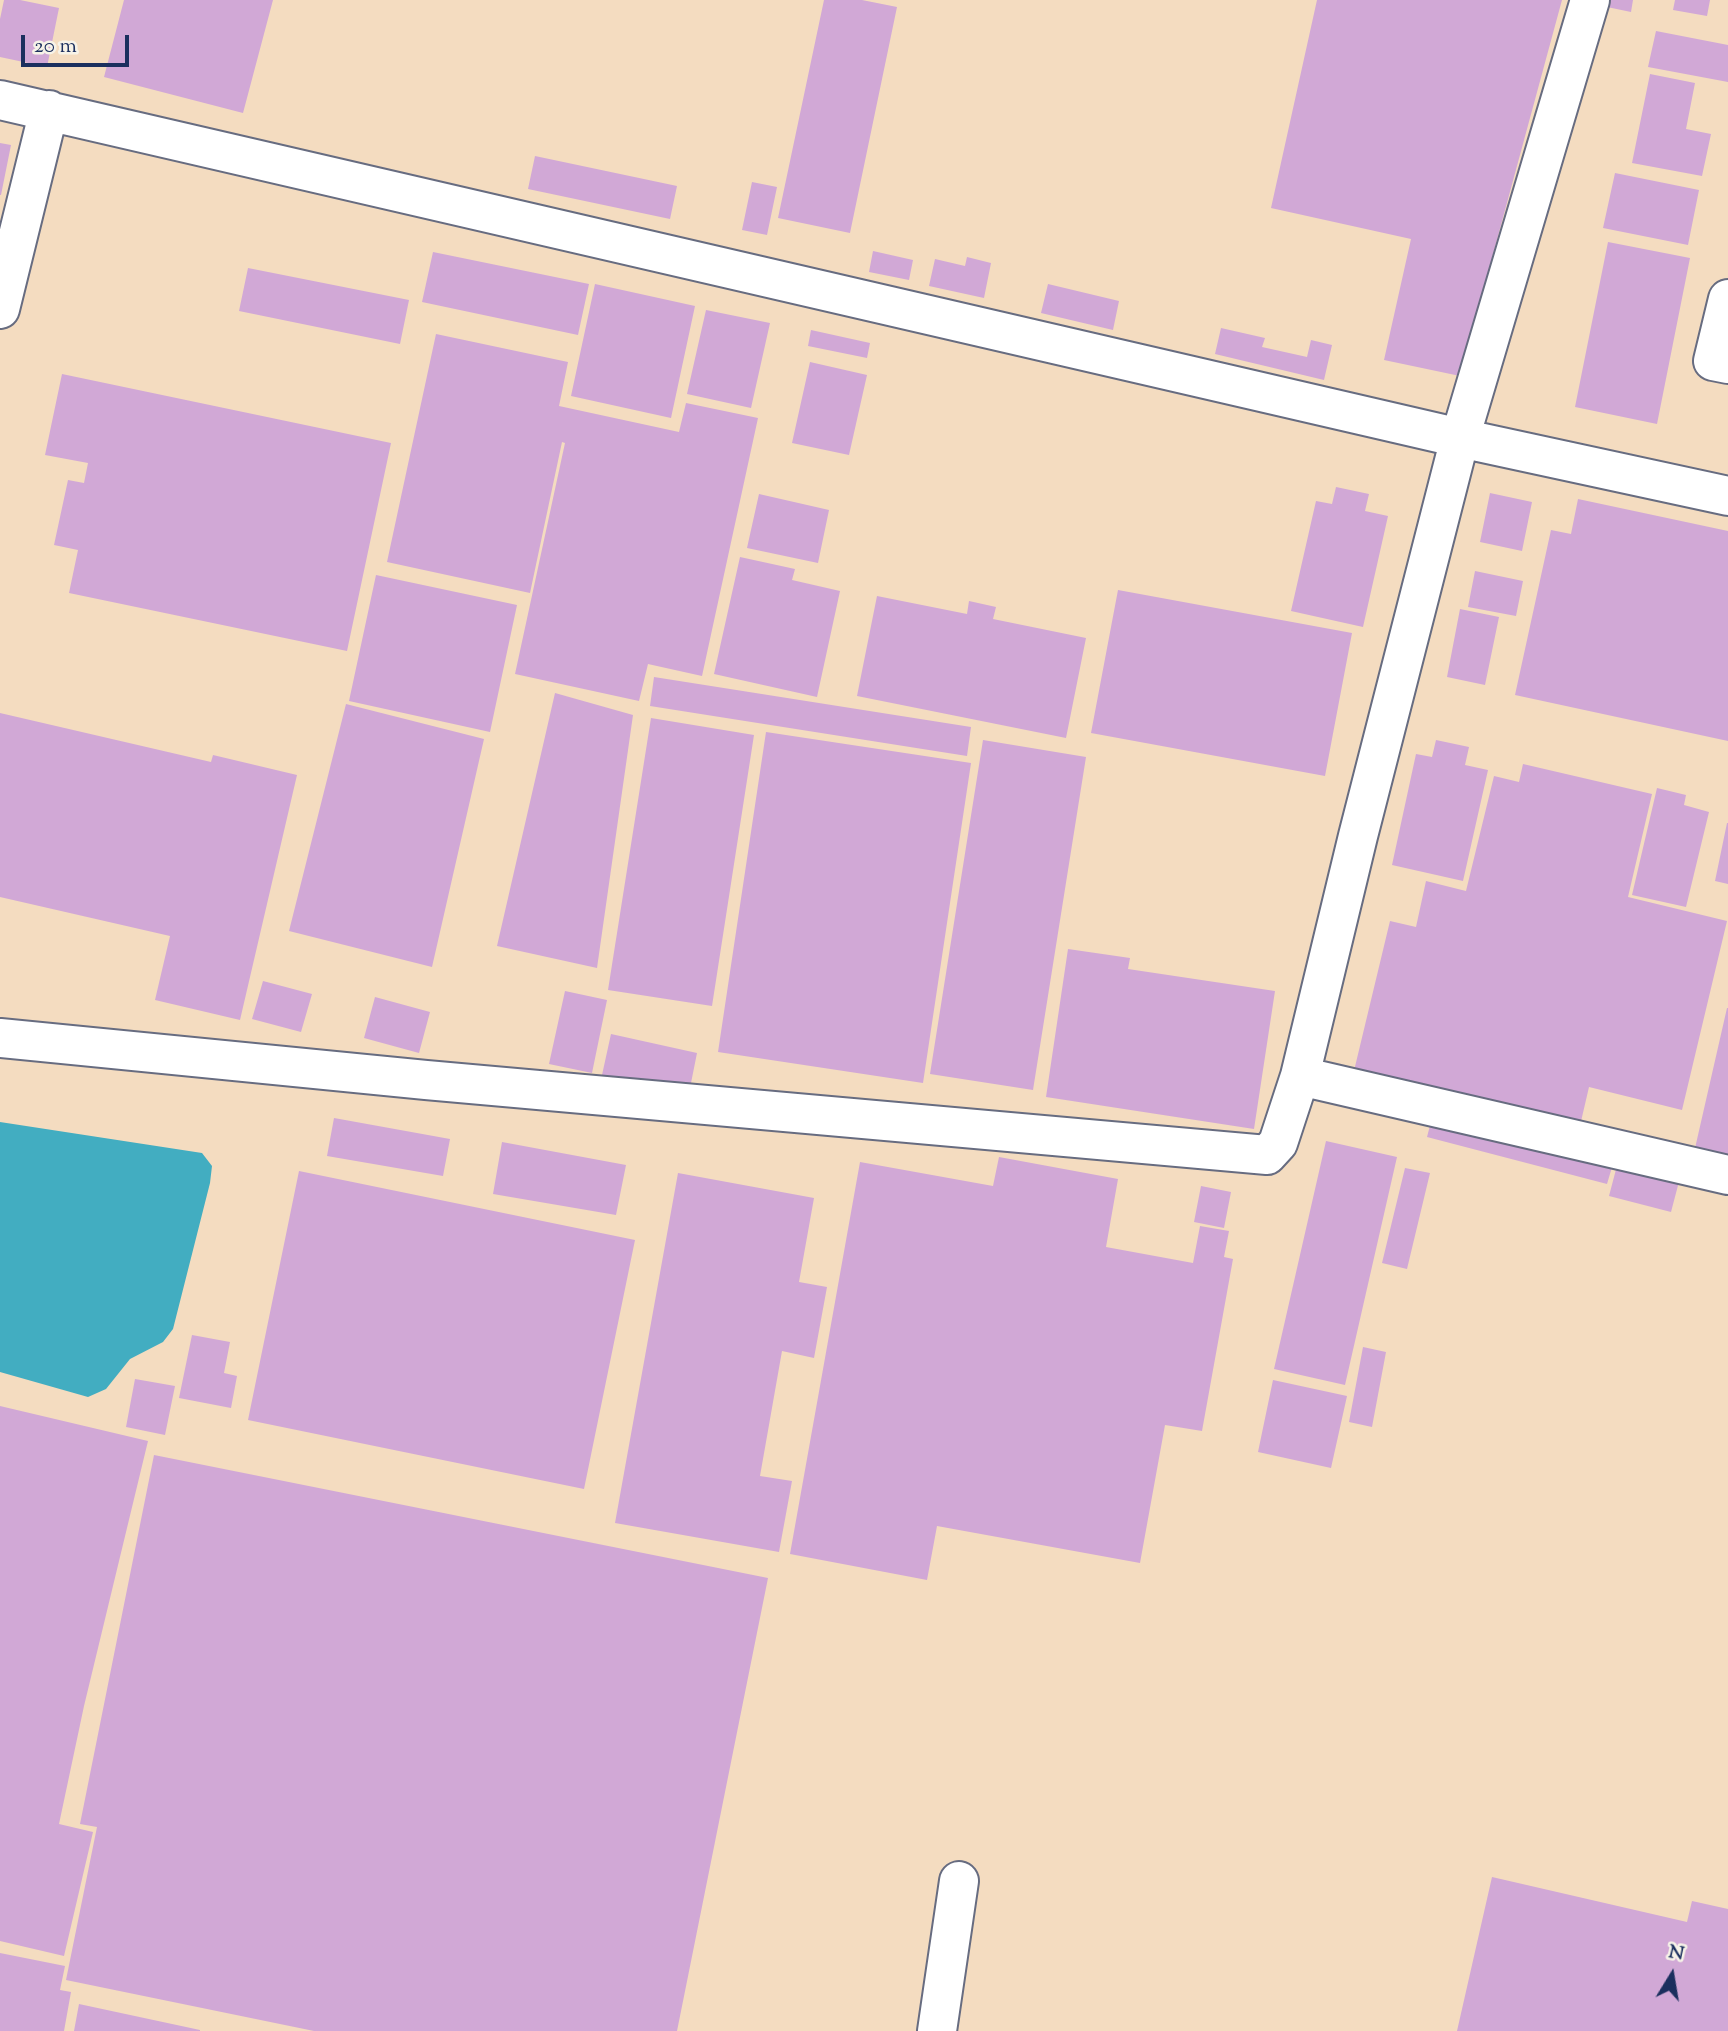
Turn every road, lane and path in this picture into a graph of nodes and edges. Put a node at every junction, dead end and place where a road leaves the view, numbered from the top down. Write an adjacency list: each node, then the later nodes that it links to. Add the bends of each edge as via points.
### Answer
1 (1590, 0): 7 (street)
2 (0, 100): 3 (street)
3 (49, 110): 5 (street); 7 (street)
4 (1728, 299): 6 (street, via 1713,360)
5 (0, 309)
6 (1728, 364)
7 (1460, 438): 8 (street); 10 (street)
8 (1728, 496)
9 (0, 1038): 10 (street, via 1267,1155 1278,1143)
10 (1300, 1076): 11 (street)
11 (1728, 1175)
12 (959, 1881): 13 (street)
13 (937, 2031)

